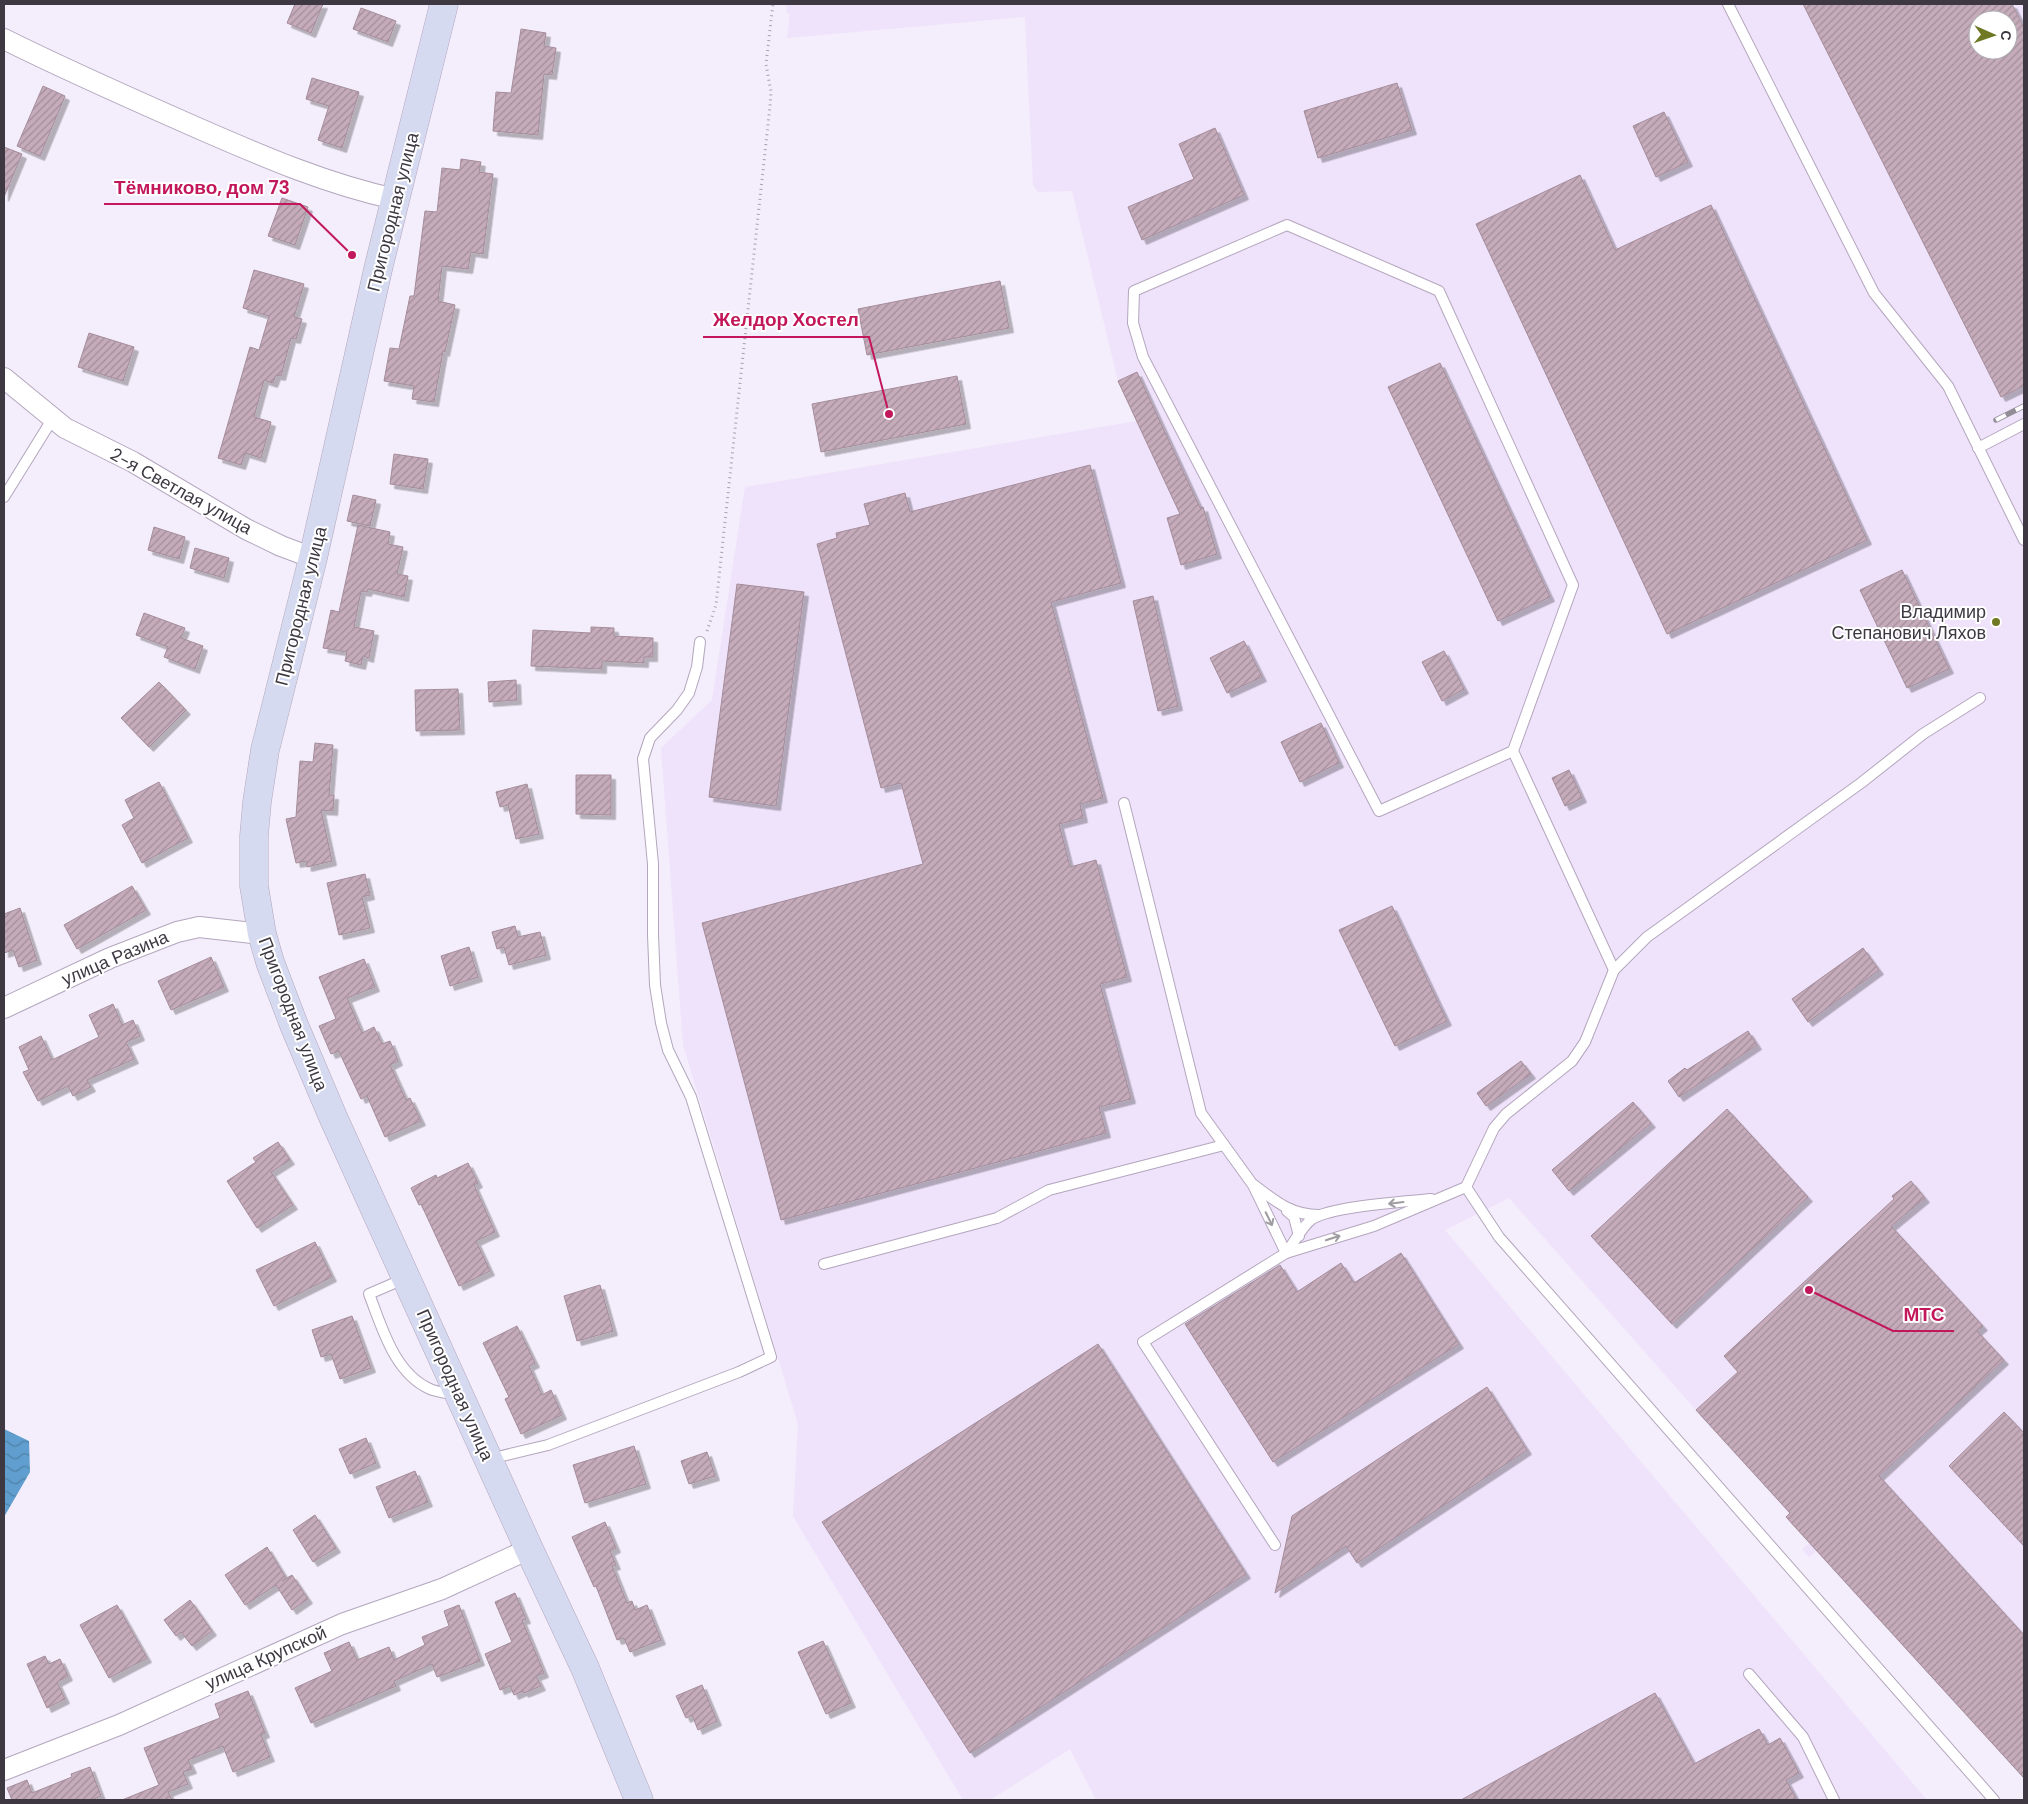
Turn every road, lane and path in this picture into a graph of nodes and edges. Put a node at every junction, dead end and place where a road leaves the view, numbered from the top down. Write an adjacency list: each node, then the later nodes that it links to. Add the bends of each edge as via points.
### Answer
1 (444, 4): 5 (street, Пригородная улица)
2 (773, 4): 13 (path, via 766,64 770,106 716,605 714,617)
3 (1728, 4): 9 (lane, via 1874,293 1948,386)
4 (4, 39): 5 (street, via 96,84 254,153 356,190)
5 (395, 199): 12 (street, Пригородная улица)
6 (4, 378): 7 (street, 2-я Светлая улица)
7 (52, 418): 10 (lane); 12 (street, 2-я Светлая улица, via 246,529)
8 (2024, 424): 9 (lane)
9 (1978, 448): 11 (lane)
10 (4, 497)
11 (2024, 540)
12 (313, 558): 17 (street, Пригородная улица, via 266,750 257,802 253,862)
13 (700, 642): 31 (lane, via 689,693 650,738 643,759 653,864 656,984 668,1050 691,1096 771,1357 548,1445)
14 (1980, 698): 18 (lane, via 1923,734 1647,937)
15 (1513, 751): 15 (lane, via 1573,585 1438,291 1287,225 1134,291 1133,323 1143,356 1379,811); 18 (lane)
16 (1124, 803): 20 (lane, via 1201,1113)
17 (262, 934): 19 (street, улица Разина, via 199,928 177,932 110,958); 29 (street, Пригородная улица, via 294,1025)
18 (1614, 970): 22 (lane, via 1585,1042 1572,1061 1500,1121)
19 (4, 1008)
20 (1224, 1145): 21 (lane); 28 (lane, via 1049,1190 997,1218)
21 (1253, 1185): 24 (lane); 27 (lane, one-way to 27)
22 (1466, 1187): 23 (lane); 38 (lane, via 1499,1237)
23 (1445, 1197): 25 (lane, one-way to 25); 27 (lane, one-way to 23, via 1374,1226)
24 (1284, 1207): 25 (lane, via 1296,1213); 26 (lane, via 1294,1217)
25 (1322, 1214): 26 (lane, via 1310,1220)
26 (1299, 1236): 27 (lane)
27 (1286, 1253): 32 (lane, via 1143,1342)
28 (824, 1264)
29 (407, 1278): 30 (street, Пригородная улица); 30 (lane, via 369,1294 390,1348 415,1381 431,1390)
30 (460, 1396): 31 (street, Пригородная улица)
31 (488, 1459): 33 (street, Пригородная улица)
32 (1275, 1545)
33 (529, 1550): 35 (street, улица Крупской, via 442,1589 342,1624 119,1725); 36 (street, Пригородная улица, via 585,1668)
34 (1748, 1674): 37 (lane, via 1803,1737)
35 (4, 1770)
36 (639, 1800)
37 (1834, 1800)
38 (1994, 1800)

